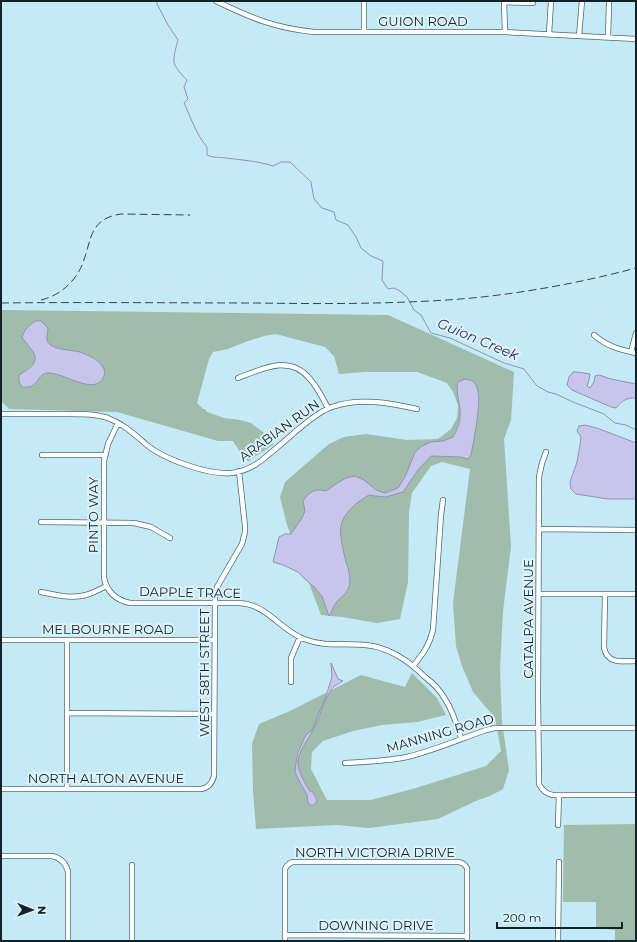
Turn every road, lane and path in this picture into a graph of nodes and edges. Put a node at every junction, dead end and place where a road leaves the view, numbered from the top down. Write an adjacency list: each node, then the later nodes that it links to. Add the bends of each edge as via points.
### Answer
1 (216, 1): 8 (street, GUION ROAD, via 256,20 287,28 314,32)
2 (364, 1): 8 (street)
3 (551, 1): 10 (street)
4 (582, 1): 11 (street)
5 (504, 2): 6 (street); 9 (street)
6 (533, 3)
7 (610, 4): 12 (street)
8 (364, 32): 9 (street, GUION ROAD)
9 (505, 32): 10 (street, GUION ROAD)
10 (549, 34): 11 (street, GUION ROAD)
11 (579, 36): 12 (street, GUION ROAD)
12 (608, 38): 13 (street, GUION ROAD)
13 (636, 39)
14 (636, 332): 16 (street)
15 (594, 335): 16 (street, via 618,349)
16 (633, 353)
17 (238, 378): 18 (street, via 275,366 294,367 310,379)
18 (328, 408): 19 (street, ARABIAN RUN, via 349,402 363,402); 25 (street, ARABIAN RUN, via 311,418 257,463)
19 (417, 409)
20 (1, 414): 21 (street, ARABIAN RUN, via 90,414)
21 (118, 422): 24 (street, PINTO WAY); 25 (street, ARABIAN RUN, via 174,461 217,473)
22 (546, 452): 29 (street, CATALPA AVENUE, via 539,477)
23 (42, 455): 24 (street)
24 (105, 455): 28 (street, PINTO WAY)
25 (239, 471): 37 (street, WEST 58TH STREET, via 245,532 242,544 215,594)
26 (443, 500): 43 (street, via 433,630 427,647)
27 (41, 522): 28 (street)
28 (104, 522): 31 (street, via 141,524); 32 (street, PINTO WAY, via 104,578)
29 (539, 529): 30 (street); 34 (street, CATALPA AVENUE)
30 (636, 530)
31 (170, 538)
32 (107, 586): 33 (street, via 79,596 67,597); 37 (street, DAPPLE TRACE, via 117,598 129,602)
33 (41, 592)
34 (539, 594): 35 (street); 47 (street, CATALPA AVENUE)
35 (605, 594): 36 (street); 42 (street, via 606,653 615,661)
36 (636, 594)
37 (215, 603): 38 (street, DAPPLE TRACE, via 241,603 256,607); 41 (street, WEST 58TH STREET)
38 (300, 637): 43 (street, DAPPLE TRACE, via 321,644 375,647 390,651); 44 (street, via 291,658)
39 (1, 640): 40 (street, MELBOURNE ROAD)
40 (67, 640): 41 (street, MELBOURNE ROAD); 45 (street)
41 (214, 640): 46 (street, WEST 58TH STREET)
42 (636, 661)
43 (413, 666): 49 (street, DAPPLE TRACE, via 444,696)
44 (291, 682)
45 (67, 713): 46 (street); 53 (street)
46 (214, 714): 51 (street, WEST 58TH STREET, via 214,776)
47 (539, 728): 48 (street, MANNING ROAD); 49 (street, MANNING ROAD, via 492,728); 54 (street, CATALPA AVENUE, via 540,787 550,795)
48 (636, 728)
49 (461, 738): 50 (street, MANNING ROAD, via 408,757)
50 (346, 763)
51 (210, 785): 53 (street, NORTH ALTON AVENUE, via 201,789)
52 (1, 789): 53 (street, NORTH ALTON AVENUE)
53 (66, 789)
54 (559, 795): 55 (street); 56 (street)
55 (636, 795)
56 (558, 825)
57 (1, 856): 62 (street, via 52,856 64,862 68,872)
58 (559, 862): 65 (street)
59 (132, 865): 63 (street)
60 (285, 935): 61 (street, DOWNING DRIVE); 61 (street, NORTH VICTORIA DRIVE, via 285,869 292,862 460,862 467,868); 64 (street)
61 (467, 939)
62 (68, 941)
63 (132, 941)
64 (285, 941)
65 (558, 941)

